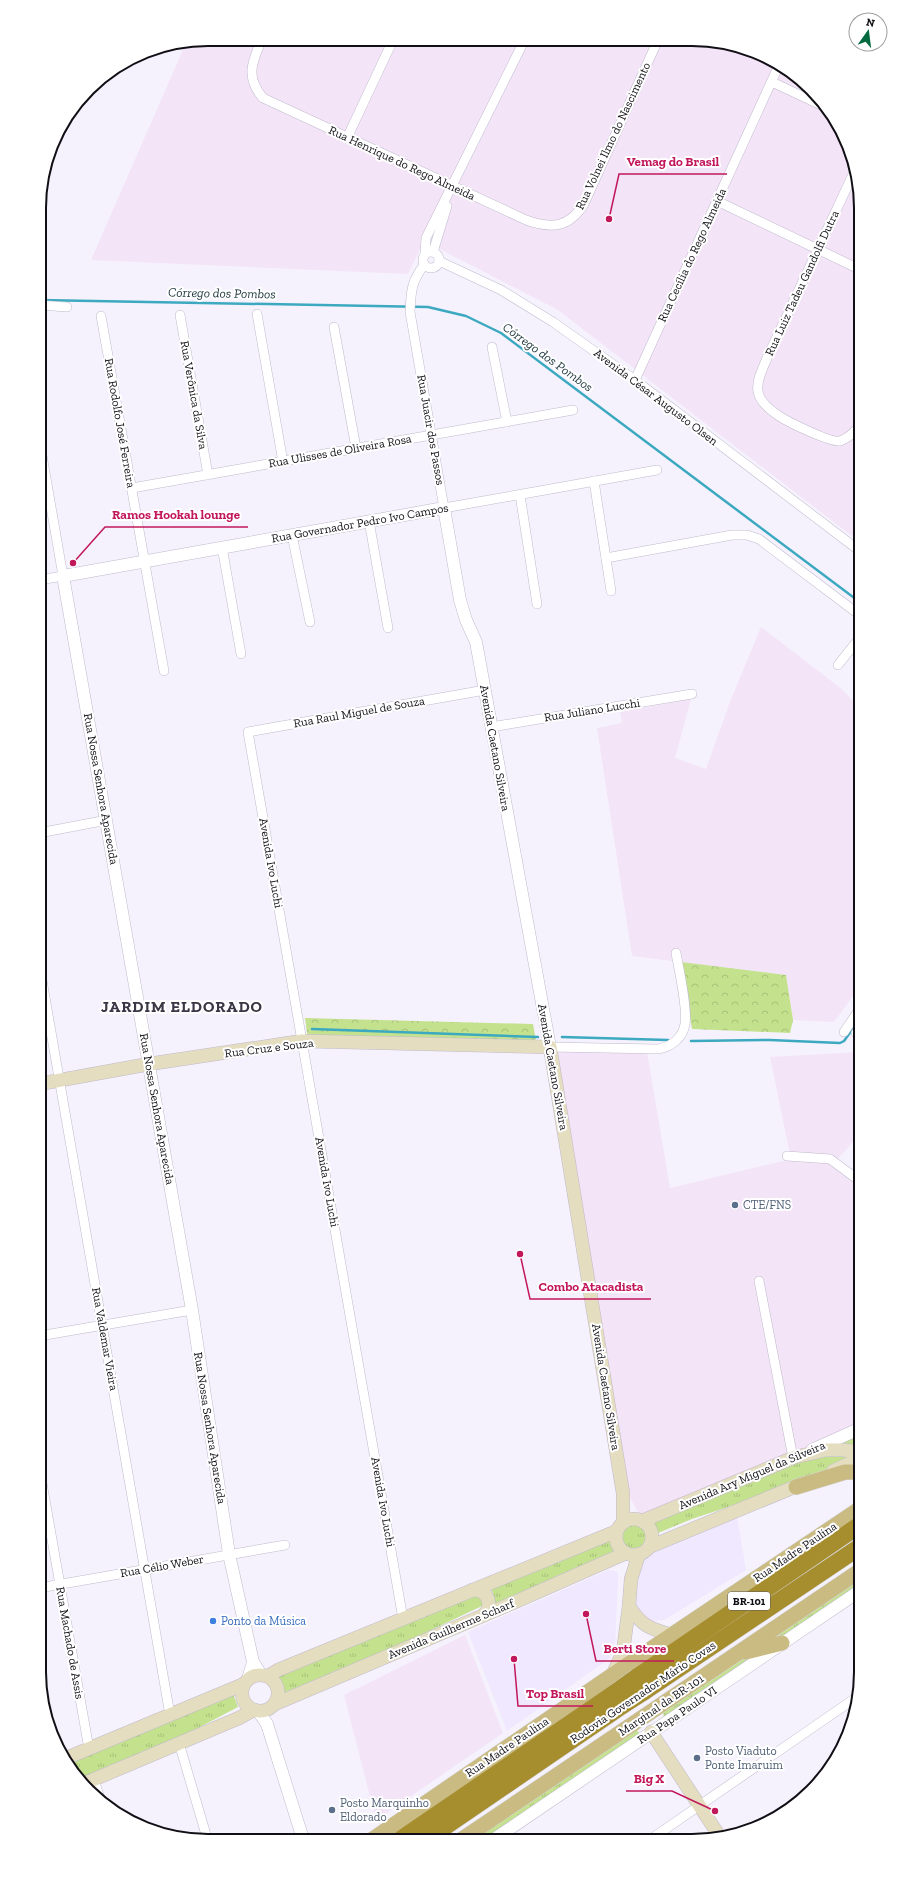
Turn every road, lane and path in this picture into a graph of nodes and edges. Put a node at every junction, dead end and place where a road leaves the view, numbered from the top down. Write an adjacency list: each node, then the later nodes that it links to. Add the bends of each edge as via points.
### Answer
1 (259, 46): 8 (street, Rua Henrique do Rego Almeida, via 252,64 252,81 259,94 269,102)
2 (390, 46): 8 (street)
3 (522, 46): 10 (street)
4 (655, 46): 12 (street, Rua Volnei Ilmo do Nascimento, via 584,204 578,214)
5 (777, 70): 6 (street, Rua Cecília do Rego Almeida)
6 (772, 82): 7 (street); 11 (street, Rua Cecília do Rego Almeida)
7 (815, 102)
8 (348, 138): 10 (street, Rua Henrique do Rego Almeida)
9 (851, 178): 13 (street, Rua Luiz Tadeu Gandolfi Dutra)
10 (453, 186): 12 (street, Rua Henrique do Rego Almeida, via 526,220 544,225); 14 (street, via 426,238)
11 (717, 201): 13 (street); 25 (street, Rua Cecília do Rego Almeida)
12 (562, 224)
13 (817, 249): 17 (street); 28 (street, Rua Luiz Tadeu Gandolfi Dutra, via 759,378 757,390 762,400 779,416 830,439 839,441 847,438)
14 (429, 253): 15 (street, via 438,256); 16 (street, via 422,259)
15 (439, 261): 16 (street, via 430,269); 25 (street, Avenida César Augusto Olsen, via 525,304)
16 (424, 266): 29 (street, Rua Juacir dos Passos, via 416,276 410,296 410,312)
17 (854, 267)
18 (46, 306): 19 (street)
19 (67, 307)
20 (257, 314): 31 (street)
21 (180, 315): 33 (street, Rua Verônica da Silva)
22 (101, 316): 36 (street, Rua Rodolfo José Ferreira)
23 (334, 327): 30 (street)
24 (492, 347): 27 (street)
25 (635, 380): 41 (street, Avenida César Augusto Olsen)
26 (573, 410): 27 (street, Rua Ulisses de Oliveira Rosa)
27 (507, 422): 29 (street, Rua Ulisses de Oliveira Rosa)
28 (854, 430)
29 (432, 435): 30 (street, Rua Ulisses de Oliveira Rosa); 38 (street, Rua Juacir dos Passos)
30 (356, 448): 31 (street, Rua Ulisses de Oliveira Rosa)
31 (283, 462): 33 (street, Rua Ulisses de Oliveira Rosa)
32 (657, 470): 35 (street, Rua Governador Pedro Ivo Campos)
33 (208, 475): 36 (street, Rua Ulisses de Oliveira Rosa)
34 (46, 478): 45 (street, Rua Nossa Senhora Aparecida)
35 (594, 481): 37 (street, Rua Governador Pedro Ivo Campos); 43 (street)
36 (132, 488): 44 (street, Rua Rodolfo José Ferreira)
37 (520, 494): 38 (street, Rua Governador Pedro Ivo Campos); 48 (street)
38 (444, 508): 39 (street, Rua Governador Pedro Ivo Campos); 52 (street, Rua Juacir dos Passos, via 460,600)
39 (370, 521): 40 (street, Rua Governador Pedro Ivo Campos); 51 (street)
40 (292, 535): 42 (street, Rua Governador Pedro Ivo Campos); 50 (street)
41 (854, 547)
42 (222, 548): 44 (street, Rua Governador Pedro Ivo Campos); 54 (street)
43 (606, 558): 47 (street); 49 (street, via 732,535 747,535 759,539)
44 (144, 561): 45 (street, Rua Governador Pedro Ivo Campos); 56 (street, Rua Rodolfo José Ferreira)
45 (63, 576): 46 (street); 61 (street, Rua Nossa Senhora Aparecida)
46 (46, 579)
47 (611, 590)
48 (537, 604)
49 (854, 611)
50 (310, 622)
51 (388, 628)
52 (476, 642): 57 (street, Avenida Caetano Silveira)
53 (854, 645): 55 (street)
54 (241, 654)
55 (838, 665)
56 (164, 671)
57 (484, 690): 59 (street, Avenida Caetano Silveira); 60 (street, Rua Raul Miguel de Souza, via 248,732)
58 (692, 694): 59 (street, Rua Juliano Lucchi)
59 (491, 727): 68 (street, Avenida Caetano Silveira)
60 (250, 746): 67 (street, Avenida Ivo Luchi)
61 (107, 820): 62 (street); 69 (street, Rua Nossa Senhora Aparecida)
62 (46, 832)
63 (676, 953): 68 (street, via 686,1024 678,1039 671,1045 658,1049)
64 (46, 1002): 70 (street, Rua Valdemar Vieira)
65 (854, 1017): 66 (street)
66 (844, 1032)
67 (302, 1042): 68 (main road, Rua Cruz e Souza); 69 (main road, Rua Cruz e Souza); 104 (street, Avenida Ivo Luchi)
68 (550, 1047): 84 (main road, Avenida Caetano Silveira)
69 (149, 1064): 70 (main road, Rua Cruz e Souza); 75 (street, Rua Nossa Senhora Aparecida)
70 (60, 1080): 71 (main road, Rua Cruz e Souza); 76 (street, Rua Valdemar Vieira)
71 (46, 1083)
72 (787, 1156): 73 (street, via 830,1159)
73 (854, 1177)
74 (759, 1282): 80 (street)
75 (192, 1310): 76 (street); 95 (street, Rua Nossa Senhora Aparecida)
76 (103, 1325): 77 (street); 96 (street, Rua Valdemar Vieira)
77 (46, 1335)
78 (854, 1431): 80 (street, Avenida Ary Miguel da Silveira)
79 (854, 1451): 80 (main road, via 826,1450)
80 (794, 1458): 88 (main road, Avenida Ary Miguel da Silveira)
81 (854, 1461): 83 (main road)
82 (854, 1472): 83 (main road, via 844,1472)
83 (796, 1487): 94 (main road)
84 (623, 1493): 88 (main road, Avenida Caetano Silveira); 89 (main road, Avenida Caetano Silveira)
85 (854, 1504): 91 (main road, via 818,1532)
86 (46, 1505): 98 (street, Rua Machado de Assis)
87 (854, 1513): 91 (main road, Rua Madre Paulina)
88 (640, 1520): 89 (main road, via 632,1519); 94 (main road, via 650,1529 651,1541)
89 (620, 1527): 94 (main road, via 616,1541 621,1550); 100 (main road)
90 (854, 1529): 111 (highway, Rodovia Governador Mário Covas / BR-101)
91 (812, 1540): 105 (main road, Rua Madre Paulina)
92 (285, 1545): 95 (street, Rua Célio Weber)
93 (854, 1550): 111 (highway, Rodovia Governador Mário Covas / BR-101)
94 (635, 1552): 102 (main road); 103 (main road, Avenida Guilherme Scharf)
95 (229, 1554): 96 (street, Rua Célio Weber); 108 (street, Rua Nossa Senhora Aparecida)
96 (144, 1569): 98 (street, Rua Célio Weber); 117 (street, Rua Valdemar Vieira)
97 (854, 1575): 107 (main road, Marginal da BR-101)
98 (60, 1584): 99 (street, Rua Célio Weber); 122 (street, Rua Machado de Assis)
99 (46, 1587)
100 (472, 1590): 103 (main road, via 479,1591 488,1598 489,1605); 104 (main road)
101 (854, 1595): 106 (street, Rua Papa Paulo VI)
102 (629, 1606): 105 (main road, via 642,1624); 112 (main road)
103 (484, 1615): 114 (main road, Avenida Guilherme Scharf)
104 (403, 1619): 109 (main road)
105 (672, 1635): 112 (main road, Rua Madre Paulina)
106 (782, 1643): 107 (main road); 120 (street, Rua Papa Paulo VI)
107 (736, 1655): 115 (main road, Marginal da BR-101)
108 (253, 1662): 109 (street, Rua Nossa Senhora Aparecida); 110 (street, Rua Nossa Senhora Aparecida)
109 (264, 1675): 110 (main road); 114 (main road, via 274,1681 278,1688 278,1696)
110 (246, 1681): 116 (main road, via 242,1691 243,1699 247,1706); 117 (main road)
111 (641, 1684): 112 (highway, Rodovia Governador Mário Covas / BR-101, bridge)
112 (619, 1685): 115 (main road, via 626,1680 642,1702 647,1705); 118 (main road, via 617,1678 628,1689 636,1703); 129 (main road, Rua Madre Paulina); 130 (highway, Rodovia Governador Mário Covas / BR-101); 131 (highway, Rodovia Governador Mário Covas / BR-101)
113 (851, 1702): 125 (street)
114 (273, 1705): 116 (main road, via 262,1711); 119 (street)
115 (662, 1705): 118 (main road, Marginal da BR-101)
116 (256, 1710): 119 (street); 121 (main road)
117 (170, 1715): 122 (main road)
118 (640, 1719): 132 (main road, Marginal da BR-101)
119 (267, 1724): 128 (street)
120 (651, 1732): 125 (main road); 133 (street, Rua Papa Paulo VI)
121 (179, 1743): 124 (main road); 127 (street)
122 (89, 1749): 123 (main road)
123 (70, 1757)
124 (88, 1781)
125 (698, 1806): 126 (main road); 134 (street)
126 (717, 1832)
127 (206, 1834)
128 (301, 1834)
129 (381, 1834)
130 (408, 1834)
131 (432, 1834)
132 (470, 1834)
133 (508, 1834)
134 (658, 1834)

